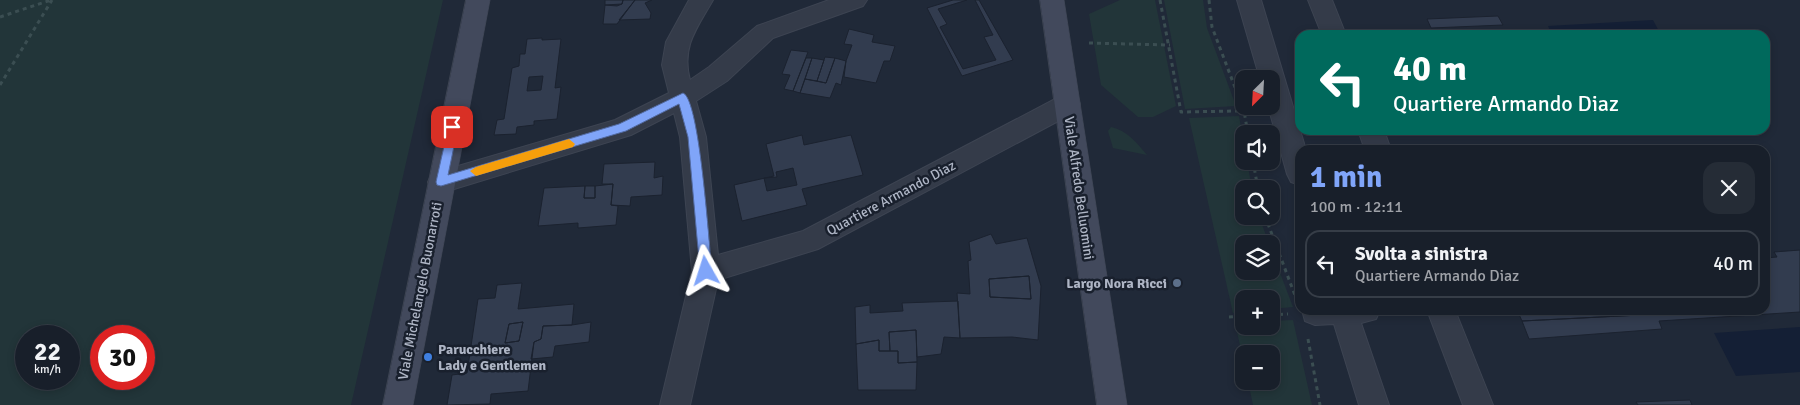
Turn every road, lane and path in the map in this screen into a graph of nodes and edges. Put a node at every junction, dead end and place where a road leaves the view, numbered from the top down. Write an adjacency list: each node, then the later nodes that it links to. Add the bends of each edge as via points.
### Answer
1 (52, 0): 10 (path); 15 (path)
2 (478, 0): 22 (street, Viale Michelangelo Buonarroti)
3 (701, 0): 16 (street, via 678,42 674,65)
4 (855, 0): 16 (street, via 765,32 718,74)
5 (1052, 0): 17 (street, Viale Alfredo Belluomini)
6 (1160, 0): 13 (path)
7 (1209, 0): 20 (path, via 1212,27)
8 (1249, 0): 14 (street)
9 (1320, 0): 11 (street)
10 (0, 17)
11 (1332, 30)
12 (1089, 43): 13 (path)
13 (1170, 45): 18 (path, via 1181,112)
14 (1262, 70)
15 (0, 85)
16 (683, 97): 22 (street, via 622,128); 24 (street, via 693,137)
17 (1068, 104): 24 (street, Quartiere Armando Diaz, via 809,241); 35 (street, Viale Alfredo Belluomini)
18 (1235, 111)
19 (1271, 115): 21 (street)
20 (1246, 125)
21 (1295, 164)
22 (441, 182): 34 (street, Viale Michelangelo Buonarroti)
23 (1268, 225): 25 (path)
24 (706, 271): 33 (street)
25 (1295, 293)
26 (1295, 314): 27 (path)
27 (1280, 315)
28 (1303, 315): 36 (path)
29 (1346, 315): 37 (street)
30 (1443, 315): 38 (street)
31 (1229, 317): 32 (path)
32 (1235, 317)
33 (670, 403)
34 (398, 405)
35 (1112, 405)
36 (1320, 405)
37 (1374, 405)
38 (1478, 405)

